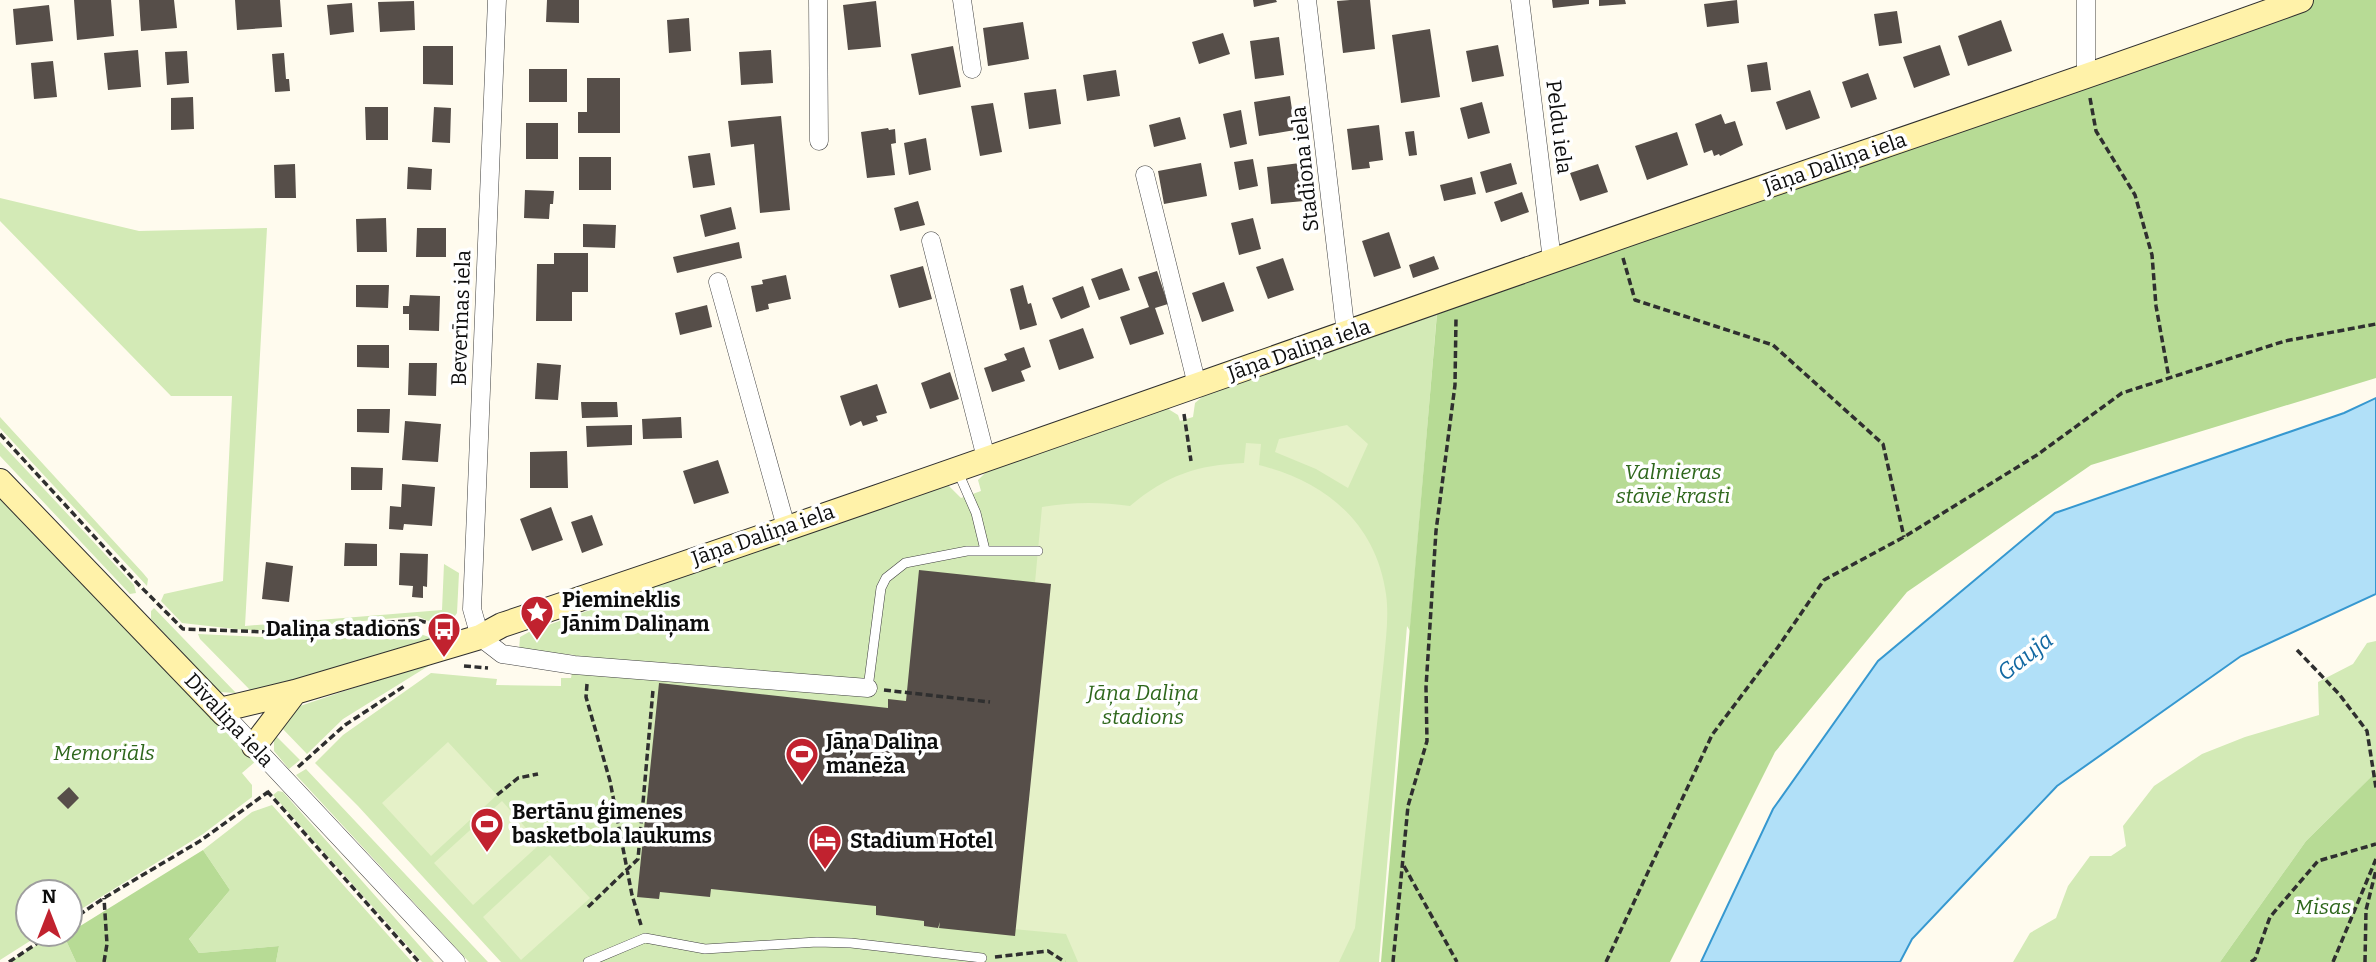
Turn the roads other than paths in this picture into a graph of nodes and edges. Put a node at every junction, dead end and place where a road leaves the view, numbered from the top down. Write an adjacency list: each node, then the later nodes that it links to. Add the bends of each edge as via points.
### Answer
1 (497, 0): 23 (street, Beverīnas iela, via 472,608)
2 (818, 0): 10 (street)
3 (961, 0): 8 (street)
4 (1307, 0): 15 (street, Stadiona iela)
5 (1520, 0): 13 (street, Peldu iela)
6 (2085, 0): 9 (street)
7 (2301, 0): 9 (street, Jāņa Daliņa iela)
8 (972, 69)
9 (2086, 77): 13 (street, Jāņa Daliņa iela)
10 (819, 141)
11 (1145, 175): 16 (street)
12 (931, 242): 17 (street)
13 (1552, 260): 15 (street, Jāņa Daliņa iela)
14 (718, 282): 20 (street)
15 (1346, 334): 16 (street, Jāņa Daliņa iela)
16 (1187, 389): 17 (street, Jāņa Daliņa iela)
17 (986, 458): 18 (street, Jāņa Daliņa iela)
18 (957, 470): 20 (street, Jāņa Daliņa iela); 21 (lane, via 976,513)
19 (0, 481): 26 (street, Dīvaliņa iela)
20 (786, 527): 23 (street, Jāņa Daliņa iela, via 502,625)
21 (985, 550): 22 (lane); 24 (lane, via 905,563 886,578)
22 (1038, 551)
23 (480, 637): 24 (street, via 502,654 574,665); 25 (street, Jāņa Daliņa iela)
24 (868, 688)
25 (295, 692): 26 (street, Jāņa Daliņa iela); 27 (street)
26 (222, 712): 27 (street, Dīvaliņa iela)
27 (254, 746): 29 (street, Dīvaliņa iela)
28 (982, 958): 30 (lane, via 840,942 705,949 645,938)
29 (456, 962)
30 (588, 962)

